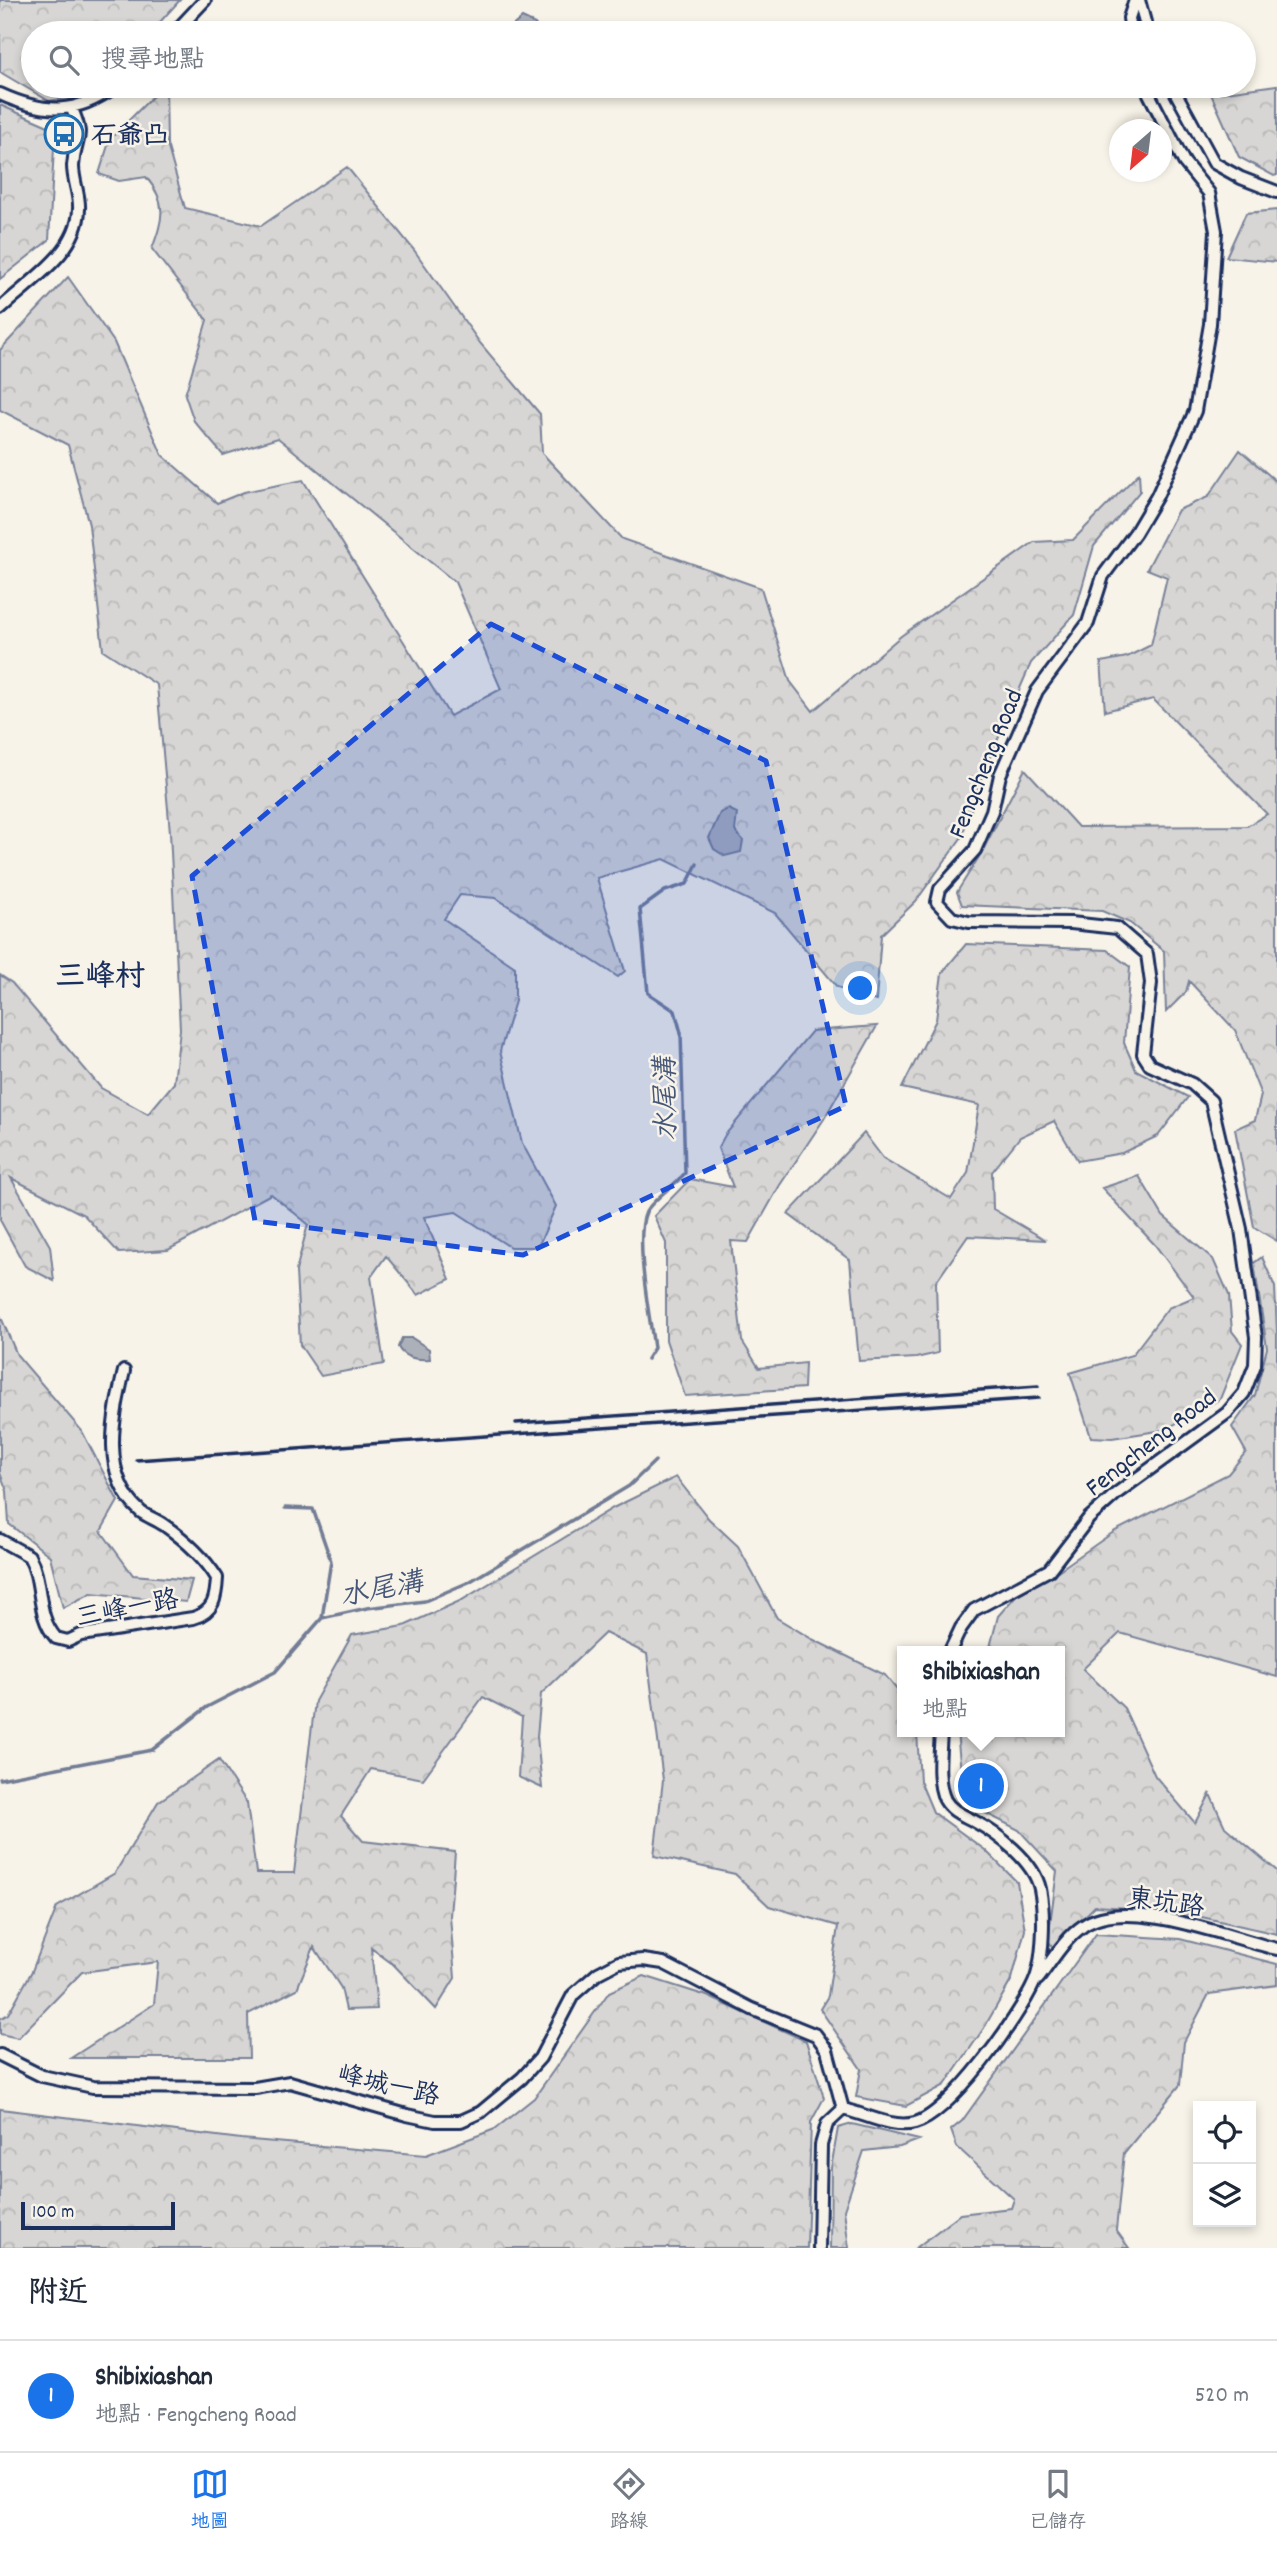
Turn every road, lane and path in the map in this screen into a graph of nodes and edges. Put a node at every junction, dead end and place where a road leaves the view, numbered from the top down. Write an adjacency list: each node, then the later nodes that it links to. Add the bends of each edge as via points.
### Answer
1 (205, 0): 3 (street)
2 (1137, 0): 4 (street); 5 (street)
3 (185, 21)
4 (1129, 21)
5 (1144, 21)
6 (0, 94): 10 (street, via 52,109)
7 (97, 98): 10 (street)
8 (1151, 98): 15 (street, Fengcheng Road, via 1184,162 1209,193 1216,231 1210,324 1195,411 1157,496 1104,576 1088,623 1037,691 1000,775 992,811 975,850 940,889 937,902 952,918 969,922 1117,928 1147,954 1152,983 1143,1054 1150,1065 1192,1084 1212,1101 1241,1229 1256,1338 1255,1365 1244,1393 1227,1413 1117,1493 1089,1518 1049,1570 974,1610)
9 (1179, 98): 11 (street, via 1214,163)
10 (72, 109): 12 (street, via 82,132 73,166 79,208 75,229 64,251)
11 (1277, 192)
12 (0, 309)
13 (124, 1371): 14 (street, 三峰一路, via 114,1423 119,1483 143,1513 184,1540 210,1566 217,1578 212,1606 193,1618 81,1635 68,1641 56,1638 41,1615 40,1585 29,1556)
14 (0, 1540)
15 (952, 1646)
16 (941, 1737): 18 (street, via 940,1788 946,1803 1004,1843 1025,1862 1040,1887 1041,1959)
17 (1277, 1950): 18 (street, 東坑路, via 1192,1923 1107,1917 1083,1925)
18 (1034, 1984): 20 (street, via 973,2074 941,2109 915,2123 893,2124)
19 (0, 2055): 20 (street, 峰城一路, via 42,2076 93,2087 255,2088 289,2082 407,2115 461,2121 481,2112 540,2058 573,1995 619,1962 643,1960 663,1964 816,2035 827,2050)
20 (843, 2109): 21 (street, via 827,2124 821,2145)
21 (819, 2248)

